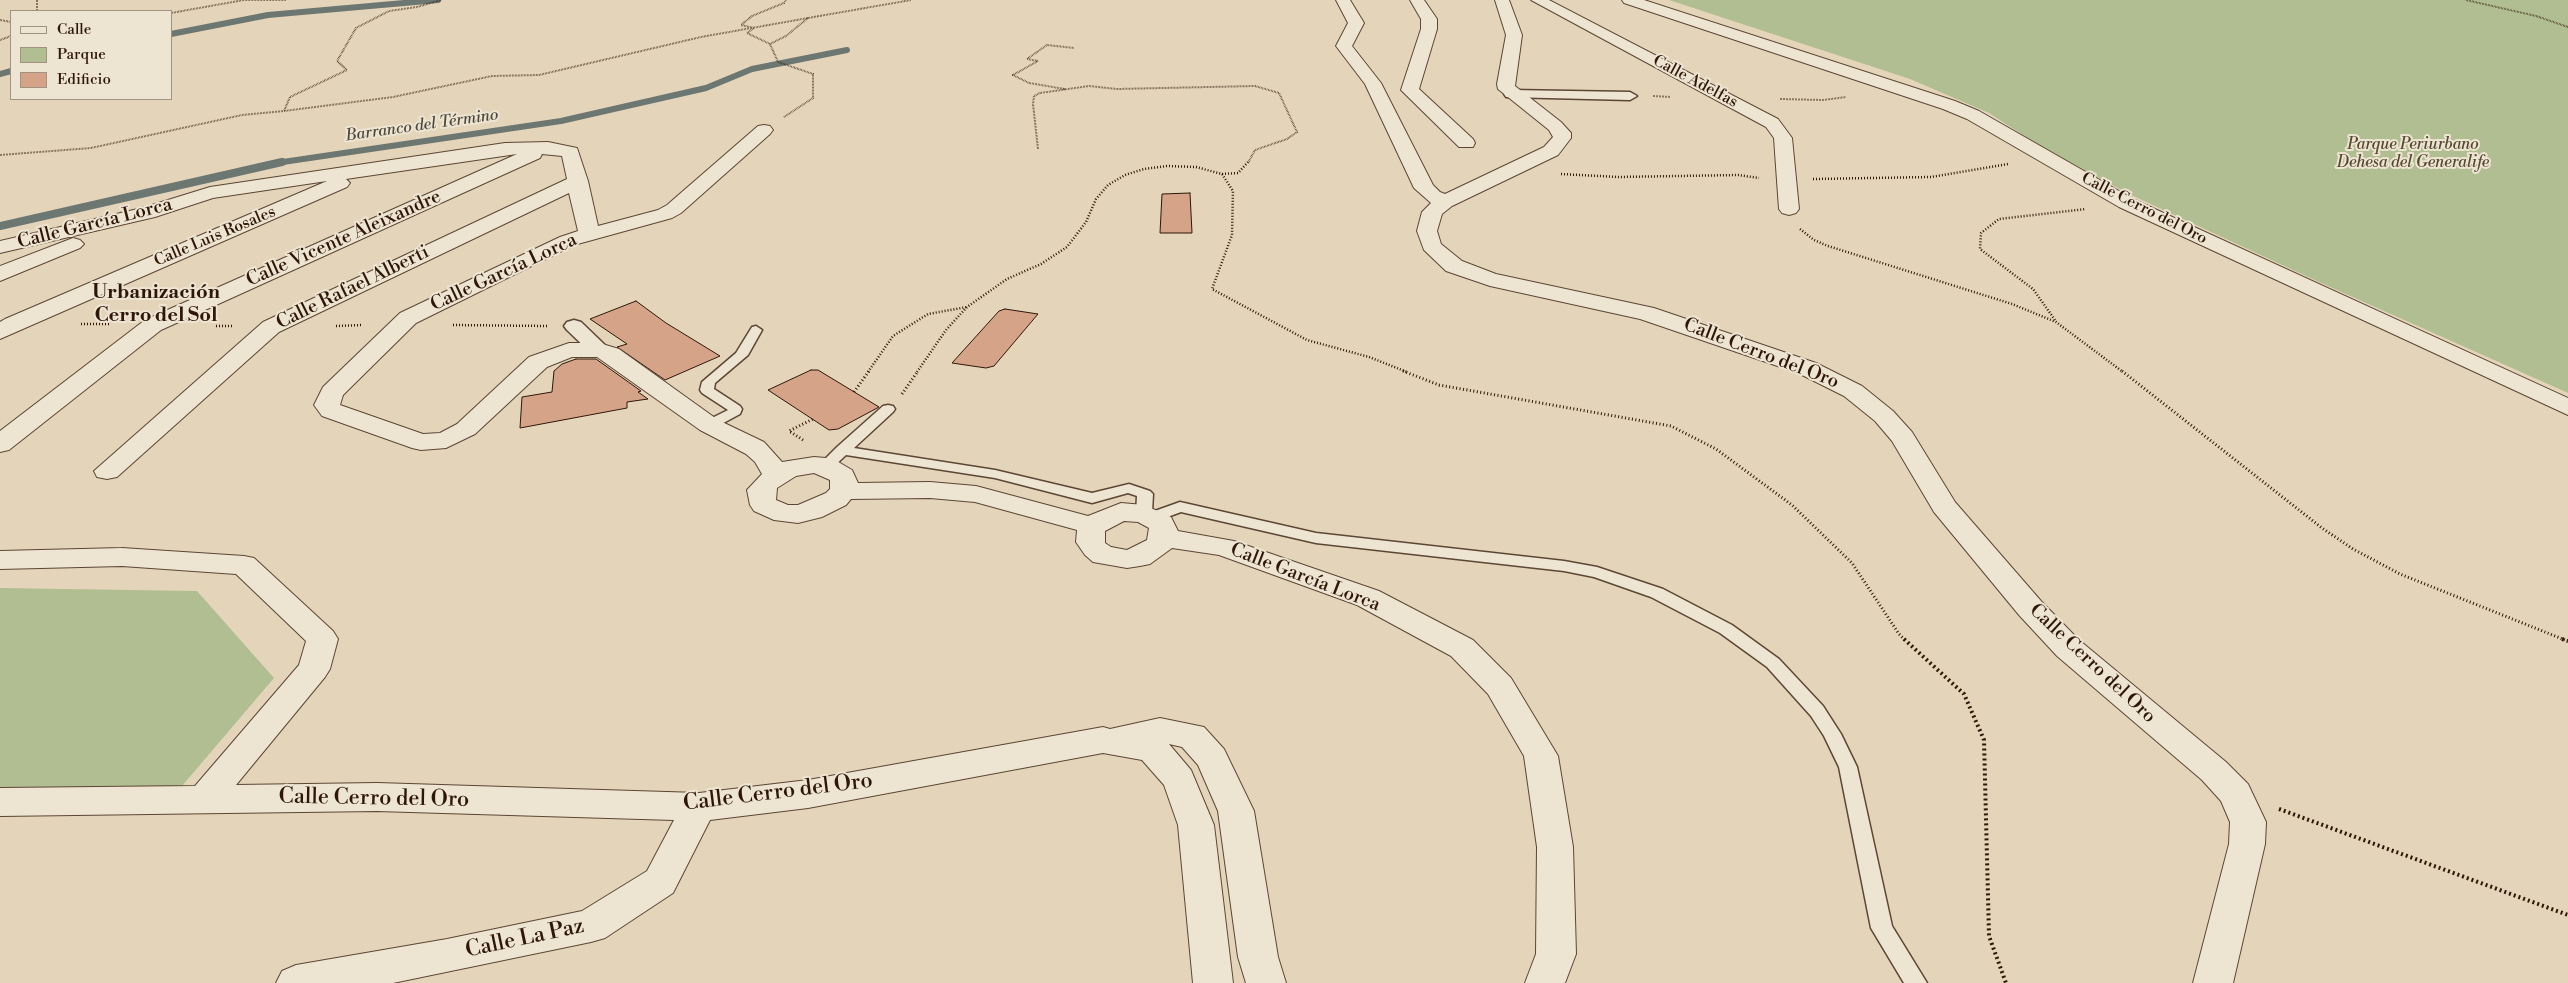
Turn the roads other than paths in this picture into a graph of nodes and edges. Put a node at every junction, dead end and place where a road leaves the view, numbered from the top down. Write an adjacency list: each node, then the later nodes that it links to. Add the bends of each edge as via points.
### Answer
1 (1343, 0): 9 (street, via 1356,23 1344,46 1373,83)
2 (1417, 0): 8 (street, via 1429,19 1410,90)
3 (1502, 0): 6 (street, via 1514,30 1505,84)
4 (1538, 0): 16 (street, Calle Adelfas, via 1772,123 1784,138)
5 (1629, 0): 25 (street, Calle Cerro del Oro, via 1973,115 2126,203)
6 (1511, 94): 7 (street); 15 (street, Calle Cerro del Oro, via 1562,133 1559,144 1551,151)
7 (1630, 96)
8 (1431, 109): 9 (street); 11 (street)
9 (1390, 114): 15 (street, via 1424,188)
10 (764, 130): 18 (street, via 674,209 647,221)
11 (1466, 143)
12 (548, 148): 13 (street, Calle García Lorca, via 505,149); 14 (street, Calle García Lorca, via 570,152); 28 (street, Calle Vicente Aleixandre, via 152,325)
13 (375, 168): 17 (street, Calle García Lorca, via 210,193); 23 (street, Calle Luis Rosales)
14 (578, 181): 18 (street, Calle García Lorca); 30 (street, Calle Rafael Alberti, via 271,327)
15 (1445, 202): 45 (street, Calle Cerro del Oro, via 1432,212 1427,231 1431,246 1454,266 1513,285 1622,306 1670,319 1807,368 1858,396 1884,416 1904,438 1944,506 2030,608 2068,648 2214,771 2236,794 2248,822 2247,844)
16 (1789, 209)
17 (148, 213): 19 (street, Calle García Lorca); 20 (street)
18 (589, 234): 24 (street, Calle García Lorca, via 408,318 332,392 327,405 331,411 421,442 440,442 466,429 538,362 569,350)
19 (0, 247)
20 (0, 274)
21 (574, 326): 24 (street)
22 (756, 330): 27 (lane, via 741,355 709,382 707,390 735,408 733,414)
23 (0, 332)
24 (599, 350): 27 (street, Calle García Lorca, via 611,354)
25 (2568, 407)
26 (888, 410): 29 (lane)
27 (709, 425): 31 (street, Calle García Lorca, via 755,448 766,458)
28 (0, 444)
29 (834, 458): 31 (street); 32 (street, via 836,470 845,483); 33 (lane, via 996,474 1092,498 1129,488 1144,494)
30 (107, 471)
31 (776, 475): 32 (street, via 761,490 761,498 764,505 784,514 812,511 836,499)
32 (843, 491): 34 (street, via 930,490 976,494)
33 (1154, 523): 34 (street, via 1133,512 1110,515); 34 (street, via 1160,545 1140,557 1114,558 1095,549 1089,534); 43 (street, Calle García Lorca, via 1368,598 1462,648 1500,686 1541,756 1555,848 1556,954); 44 (lane, via 1180,507 1316,538 1564,566 1596,572 1657,593 1726,629 1773,663 1818,711 1832,734 1848,766 1872,893 1882,928)
34 (1093, 526)
35 (0, 560): 37 (street, via 122,556 244,565 322,639 314,669)
36 (1103, 740): 39 (street, Calle Cerro del Oro, via 808,794); 41 (street, Calle Cerro del Oro, via 1153,749 1179,779 1196,825); 42 (street, via 1160,730 1192,736 1212,758 1236,811 1258,957)
37 (204, 799): 38 (street, Calle Cerro del Oro); 39 (street, Calle Cerro del Oro, via 377,797)
38 (0, 802)
39 (699, 807): 40 (street, Calle La Paz, via 660,882 591,926)
40 (296, 983)
41 (1213, 983)
42 (1266, 983)
43 (1545, 983)
44 (1916, 983)
45 (2213, 983)

